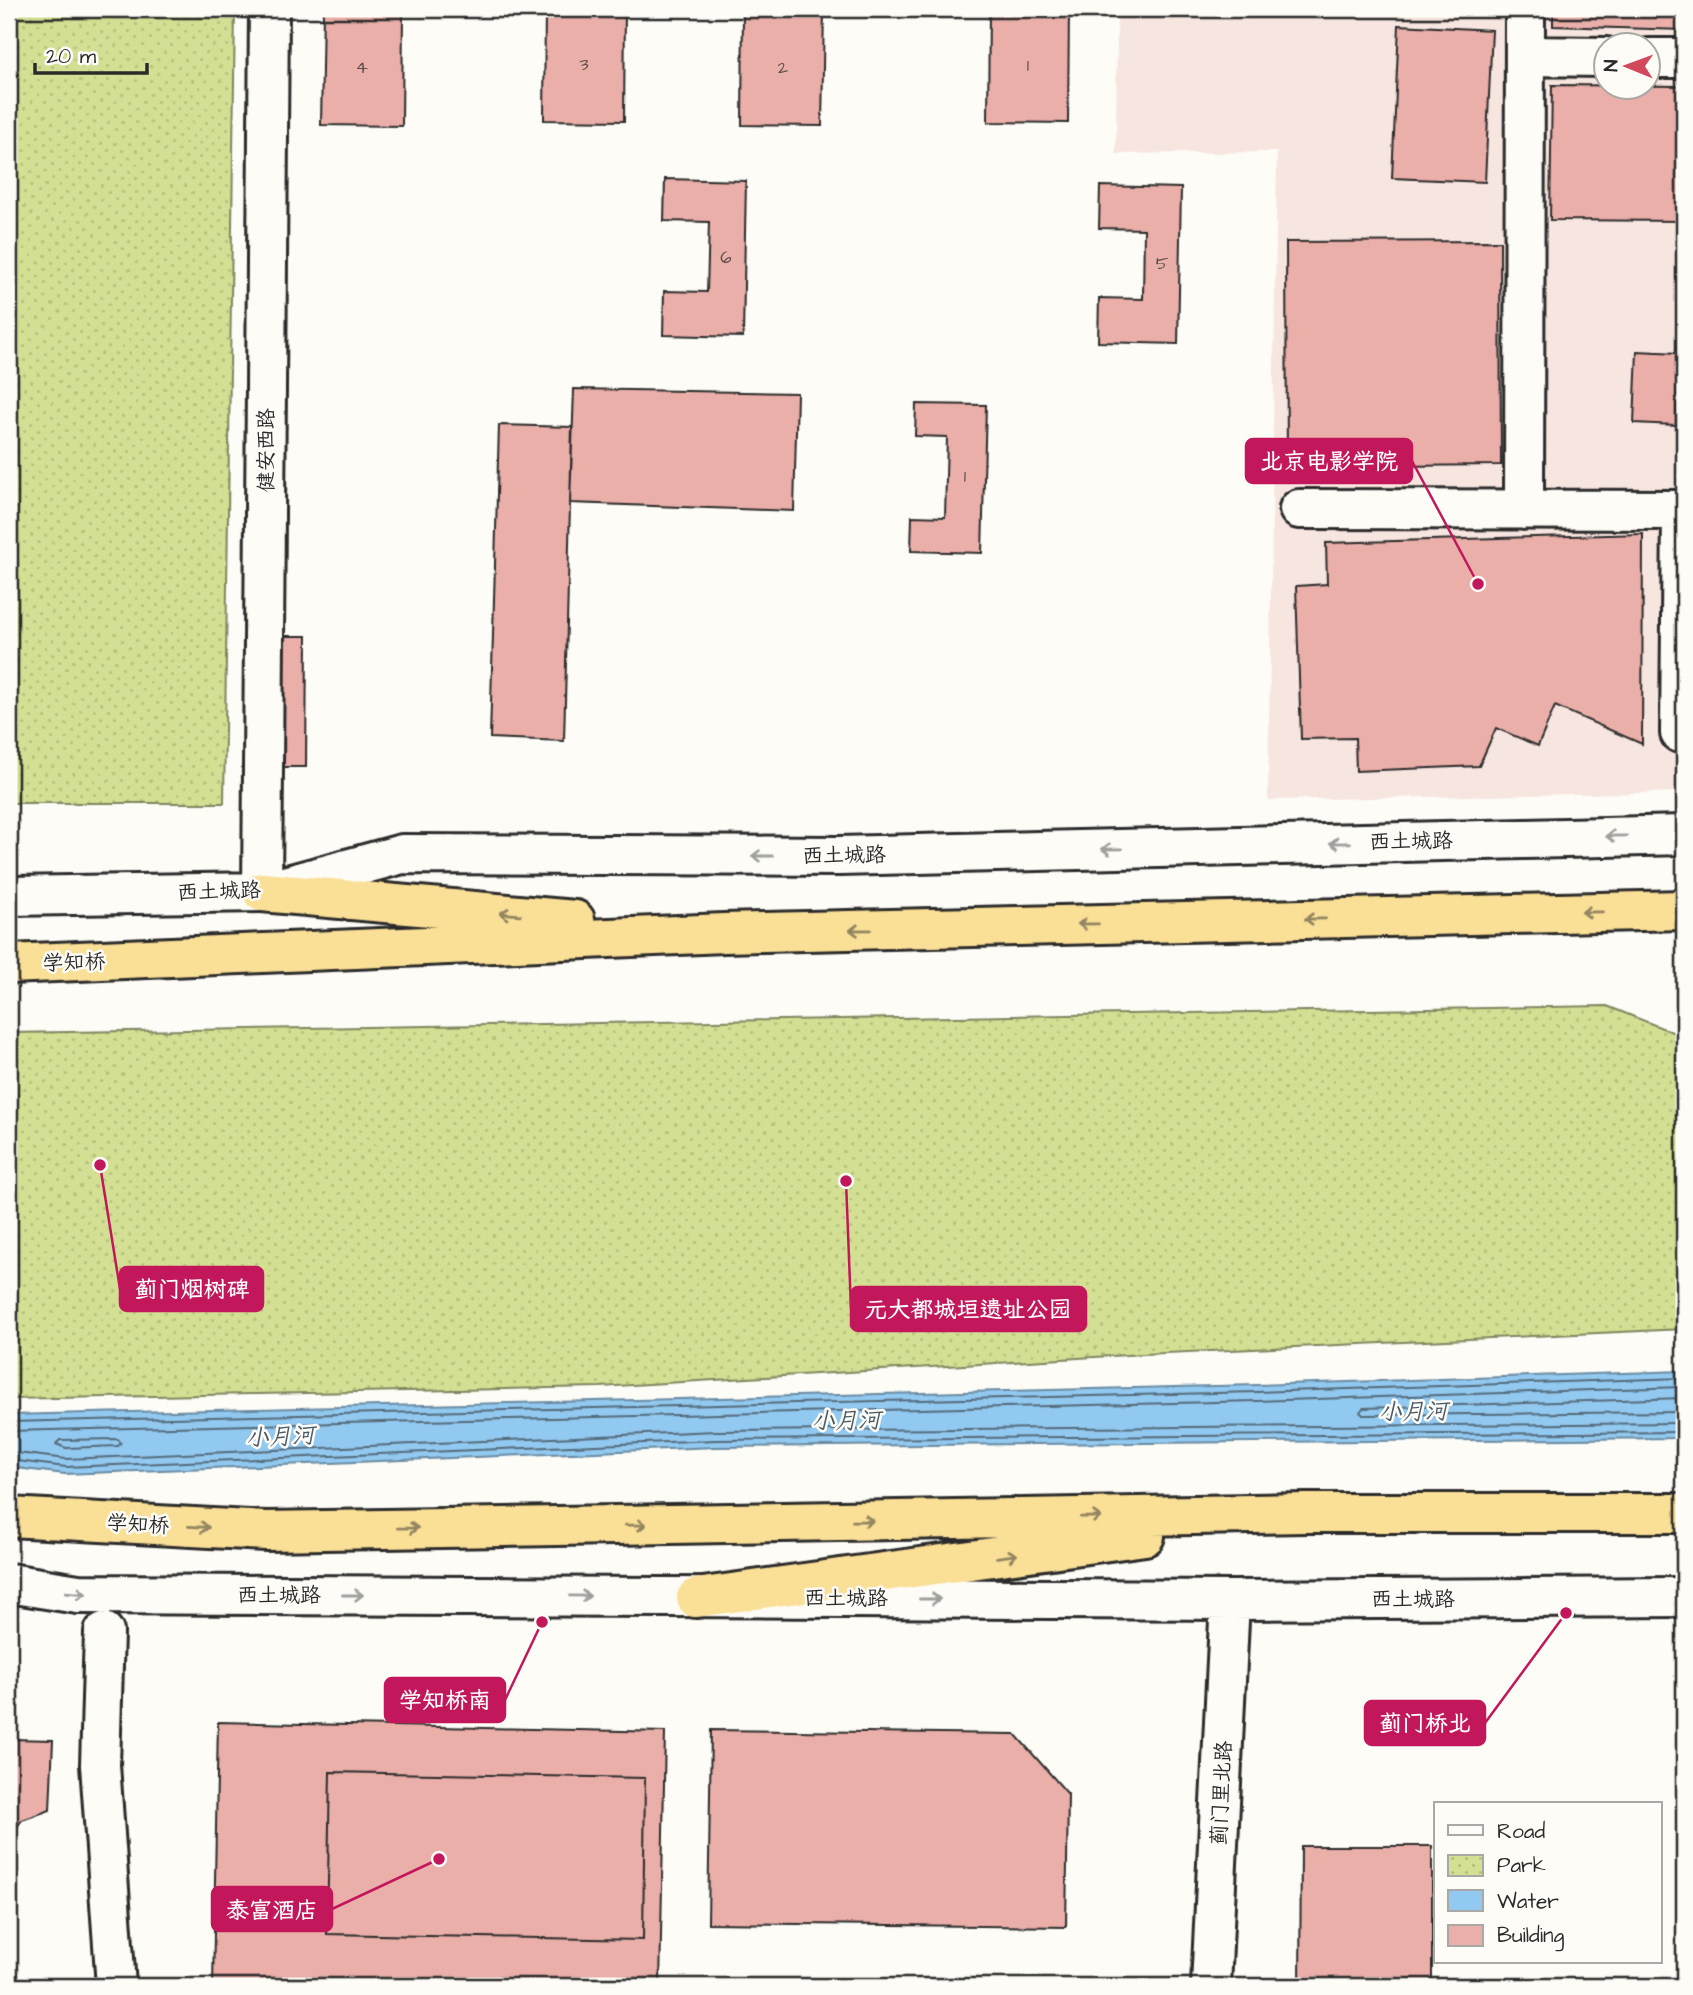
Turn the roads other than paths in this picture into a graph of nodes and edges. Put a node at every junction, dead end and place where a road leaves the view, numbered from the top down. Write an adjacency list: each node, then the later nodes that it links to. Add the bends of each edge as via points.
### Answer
1 (269, 9): 12 (street, 健安西路)
2 (1525, 9): 3 (street)
3 (1525, 56): 4 (street); 8 (street)
4 (1592, 57)
5 (1662, 58): 6 (street)
6 (1684, 58)
7 (1299, 509): 8 (street)
8 (1524, 510): 9 (street)
9 (1683, 510): 10 (street)
10 (1680, 733)
11 (1684, 835): 12 (street, 西土城路, one-way to 12, via 839,856 402,854)
12 (262, 892): 13 (street, 西土城路); 15 (highway, one-way to 12)
13 (9, 896)
14 (1684, 910): 15 (highway, one-way to 15)
15 (724, 933): 16 (highway, 学知桥)
16 (9, 964)
17 (1306, 1513): 18 (highway); 19 (highway, 学知桥, one-way to 17, via 267,1531); 22 (highway, one-way to 17)
18 (1684, 1513)
19 (9, 1517)
20 (9, 1584): 22 (street, 西土城路, one-way to 22, via 78,1594)
21 (1684, 1597): 23 (street, 西土城路)
22 (696, 1598): 23 (street, 西土城路, one-way to 23)
23 (1230, 1600): 26 (street, 蓟门里北路)
24 (104, 1632): 25 (street, via 100,1765)
25 (116, 1986)
26 (1211, 1986)

